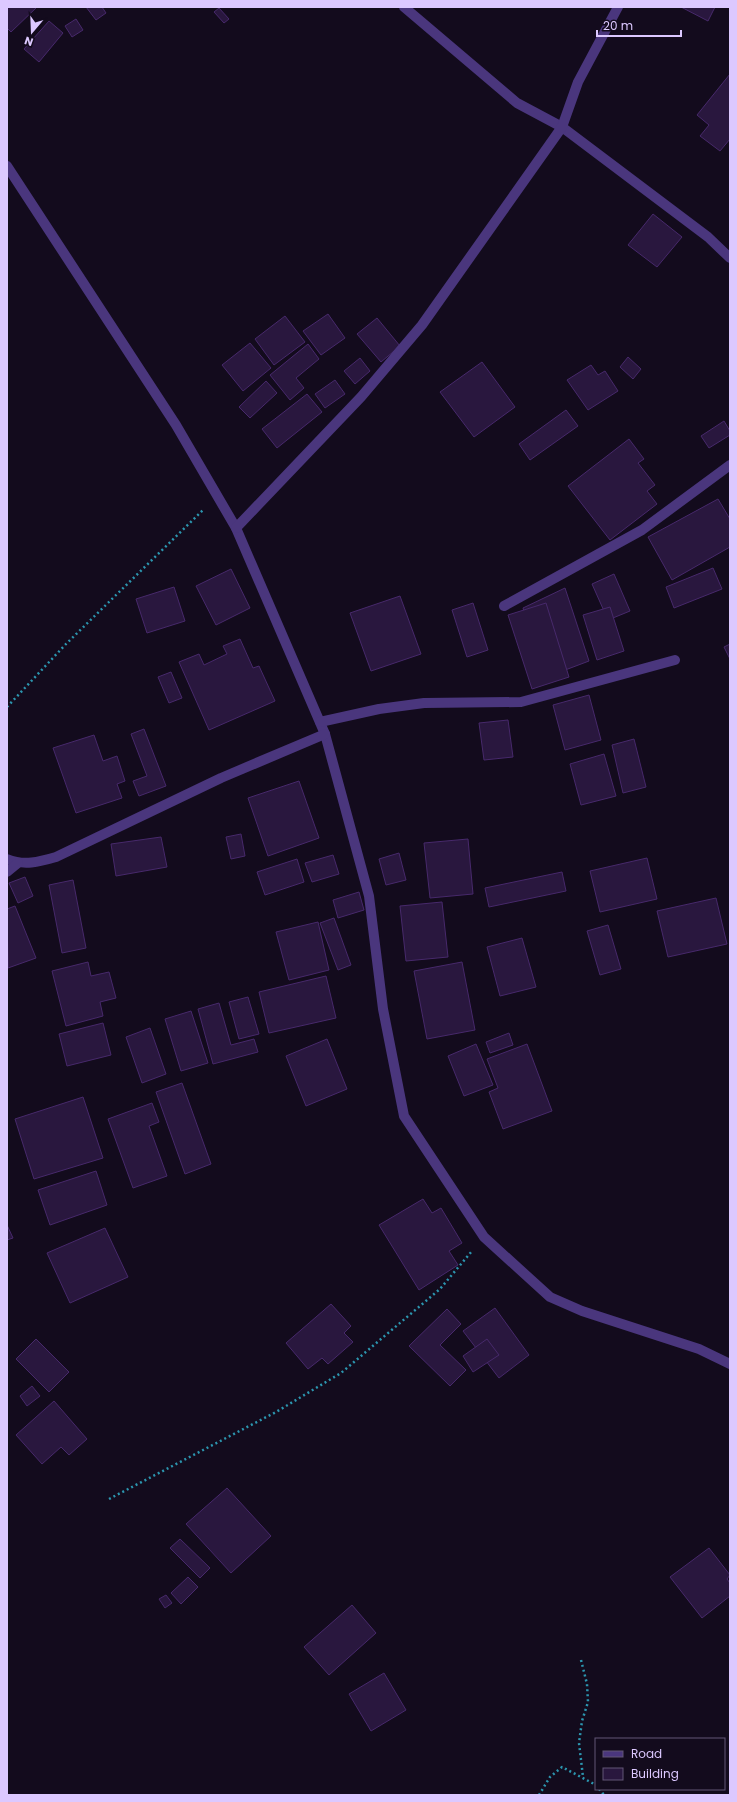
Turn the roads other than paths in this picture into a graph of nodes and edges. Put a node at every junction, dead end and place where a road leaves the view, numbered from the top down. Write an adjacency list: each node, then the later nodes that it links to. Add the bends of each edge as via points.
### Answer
1 (404, 7): 3 (street, via 517,103)
2 (618, 7): 3 (street, via 578,82)
3 (562, 128): 5 (street, via 708,237); 7 (street, via 422,325 361,397)
4 (7, 166): 7 (street, via 176,425)
5 (730, 258)
6 (730, 465): 8 (street, via 642,530)
7 (236, 528): 10 (street)
8 (504, 606)
9 (675, 660): 10 (street, via 521,702 424,703 379,709)
10 (320, 722): 11 (street)
11 (325, 734): 13 (street, via 221,778 56,857 39,862); 15 (street, via 369,896 383,1009 404,1116 484,1237 550,1297 582,1311 699,1349)
12 (7, 859): 13 (street)
13 (18, 863): 14 (street)
14 (7, 872)
15 (730, 1364)

